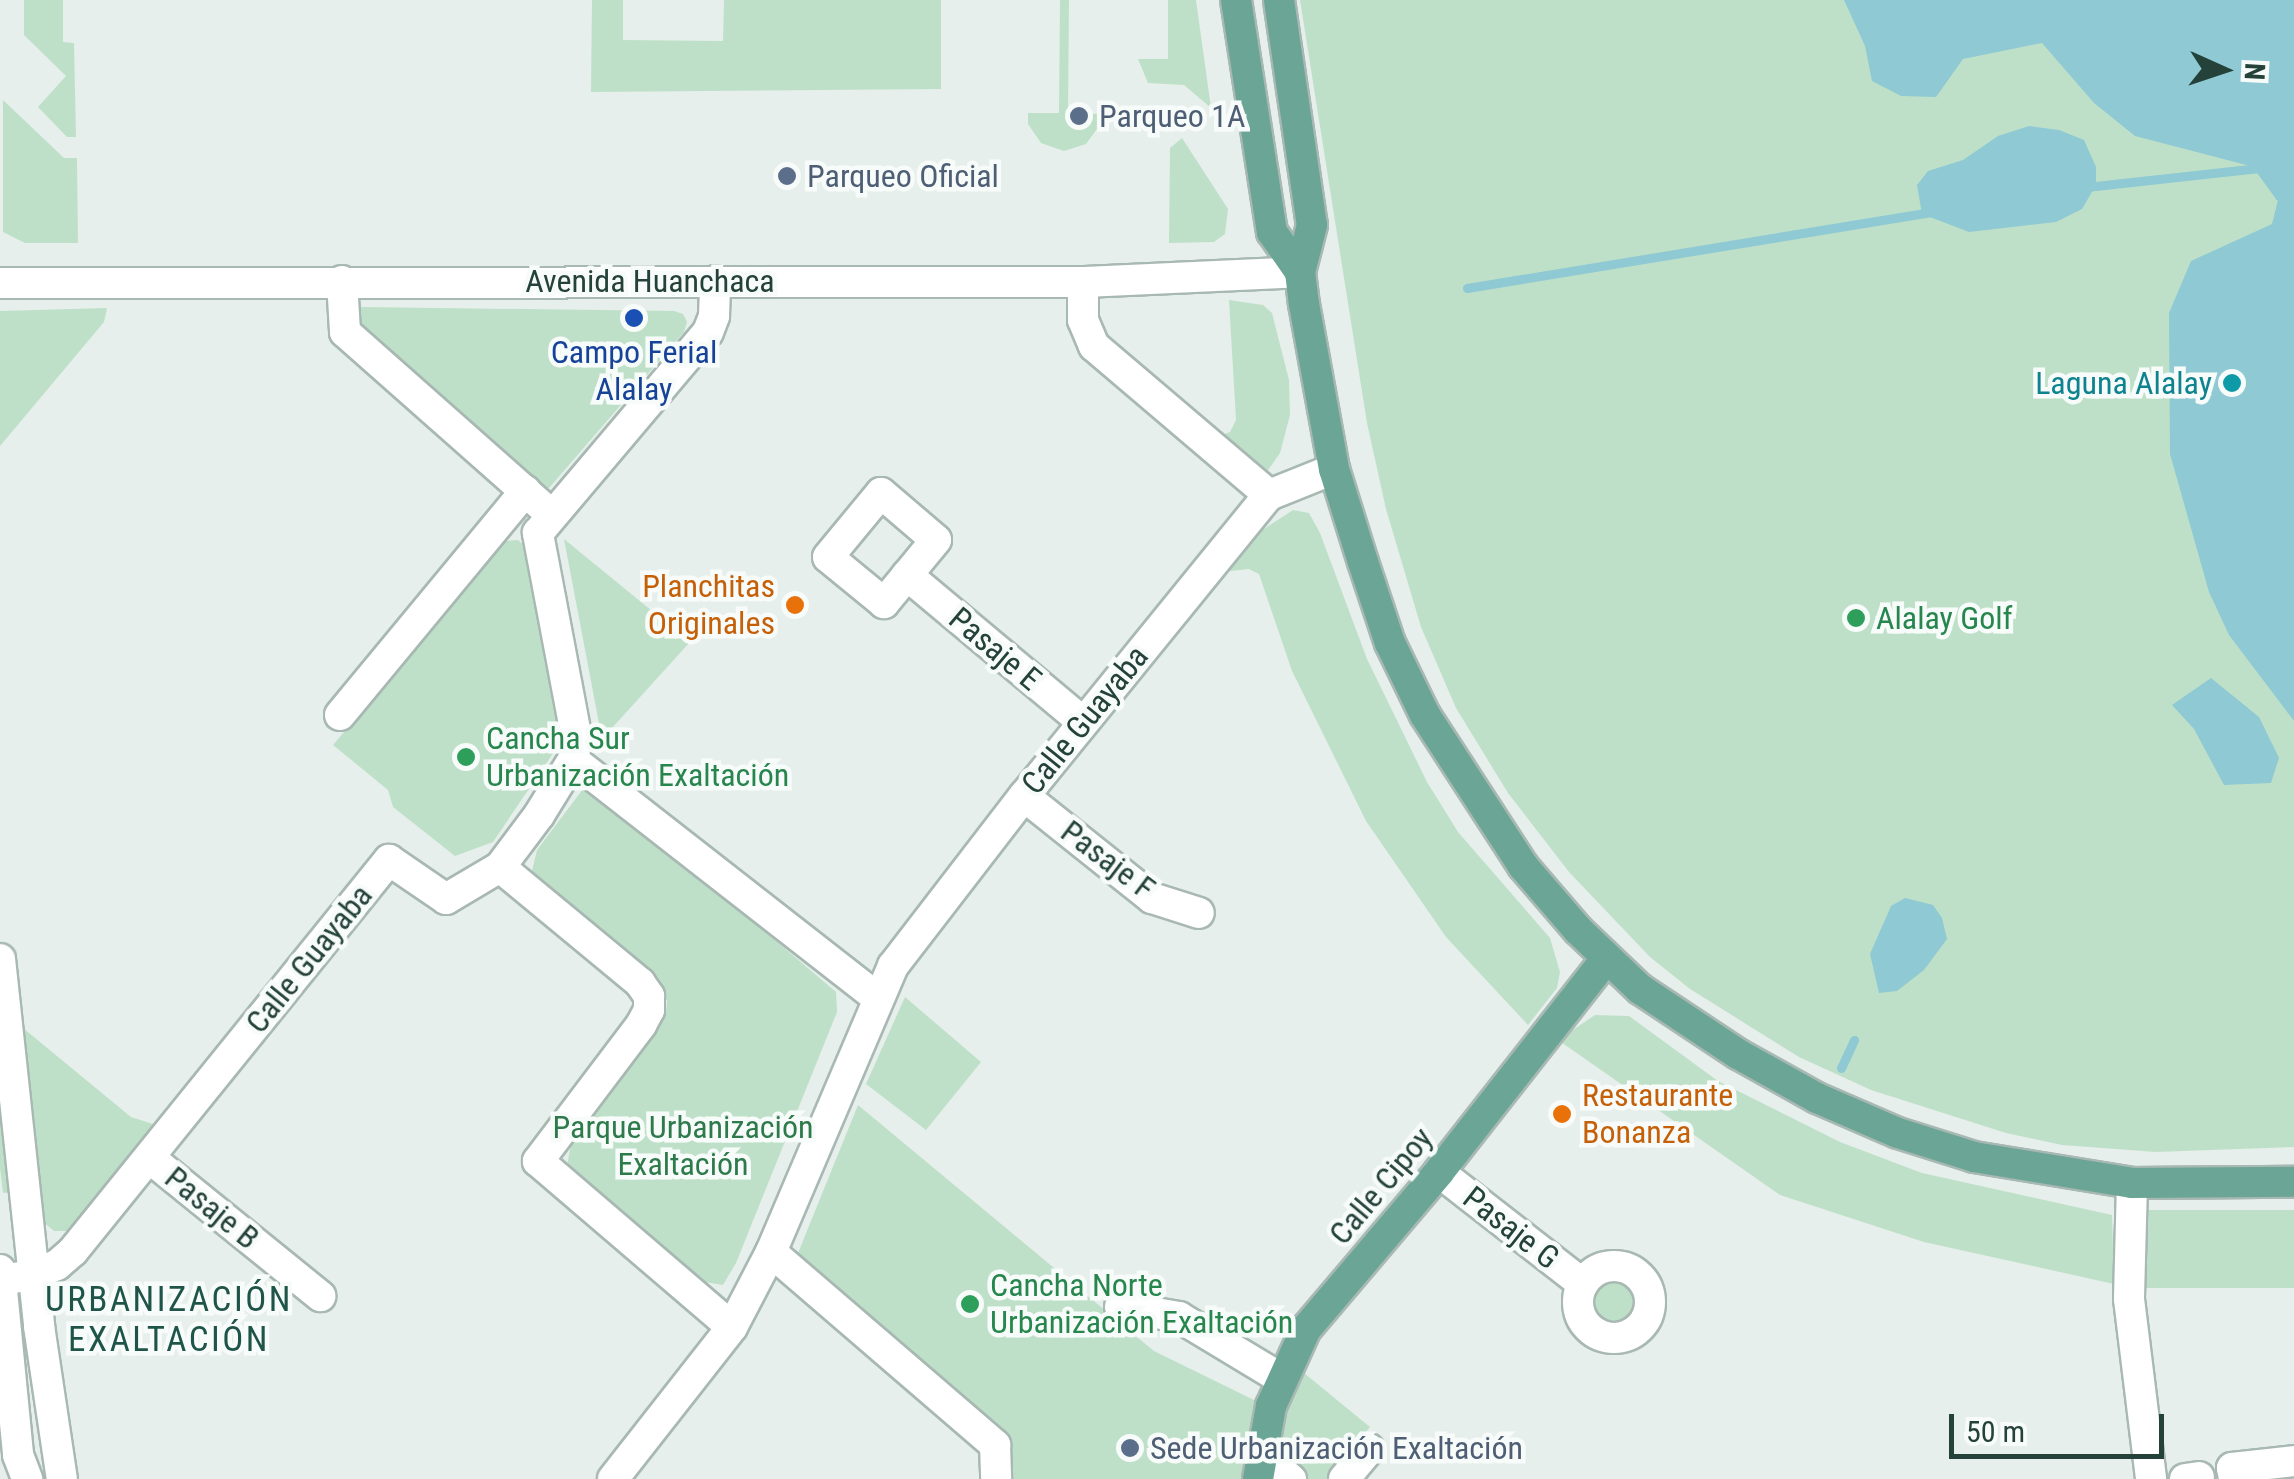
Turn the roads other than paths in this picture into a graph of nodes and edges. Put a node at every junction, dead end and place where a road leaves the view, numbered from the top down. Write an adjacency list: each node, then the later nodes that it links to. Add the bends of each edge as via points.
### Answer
1 (1236, 0): 3 (main road, via 1272,232)
2 (1279, 0): 3 (main road, via 1312,226)
3 (1300, 272): 7 (street, Avenida Huanchaca); 8 (main road)
4 (342, 281): 5 (street, Avenida Huanchaca); 6 (street, Avenida Huanchaca); 9 (street, via 345,332)
5 (0, 282)
6 (715, 282): 7 (street, Avenida Huanchaca); 11 (street, via 708,332)
7 (1083, 282): 10 (street, via 1082,320 1094,346)
8 (1334, 469): 10 (street, Calle Guayaba); 20 (main road, via 1390,642 1425,715 1524,866)
9 (525, 491): 11 (street); 13 (street)
10 (1269, 495): 14 (street, Calle Guayaba)
11 (552, 514): 15 (street, via 538,533 574,715)
12 (907, 575): 14 (street, Pasaje E)
13 (340, 715)
14 (1083, 722): 16 (street, Calle Guayaba)
15 (573, 760): 17 (street, Calle Guayaba); 21 (street)
16 (1024, 796): 18 (street, Pasaje F, via 1152,898); 21 (street, Calle Guayaba)
17 (500, 867): 22 (street, Calle Guayaba, via 446,898 389,860); 35 (street, via 649,996 641,1025 538,1161)
18 (1200, 913)
19 (0, 959): 28 (street)
20 (1605, 960): 23 (main road, Calle Cipoy); 25 (main road, via 1738,1054 1817,1098 1974,1157)
21 (876, 997): 26 (street, Calle Guayaba)
22 (151, 1159): 28 (street, Calle Guayaba, via 58,1265); 31 (street, Pasaje B)
23 (1440, 1172): 30 (street, Pasaje G); 36 (main road, Calle Cipoy, via 1306,1330)
24 (2294, 1182): 25 (main road)
25 (2132, 1184): 48 (street, via 2128,1298)
26 (771, 1252): 35 (street, Calle Guayaba); 45 (street, via 996,1444)
27 (0, 1270): 29 (street)
28 (34, 1275): 29 (street, Calle Guayaba); 34 (street)
29 (1, 1280): 33 (street)
30 (1583, 1284)
31 (320, 1296)
32 (1120, 1307): 36 (street, via 1179,1317)
33 (3, 1325): 34 (street); 38 (street)
34 (40, 1326): 37 (street)
35 (732, 1328): 44 (street, Calle Guayaba)
36 (1280, 1378): 41 (main road, Calle Cipoy)
37 (50, 1410): 38 (street); 43 (street)
38 (7, 1417): 42 (street)
39 (1370, 1448): 47 (street)
40 (2294, 1460): 49 (street, via 2232,1468)
41 (1260, 1467): 46 (street)
42 (28, 1479)
43 (62, 1479)
44 (613, 1479)
45 (996, 1479)
46 (1291, 1479)
47 (1344, 1479)
48 (2152, 1479)
49 (2234, 1479)

